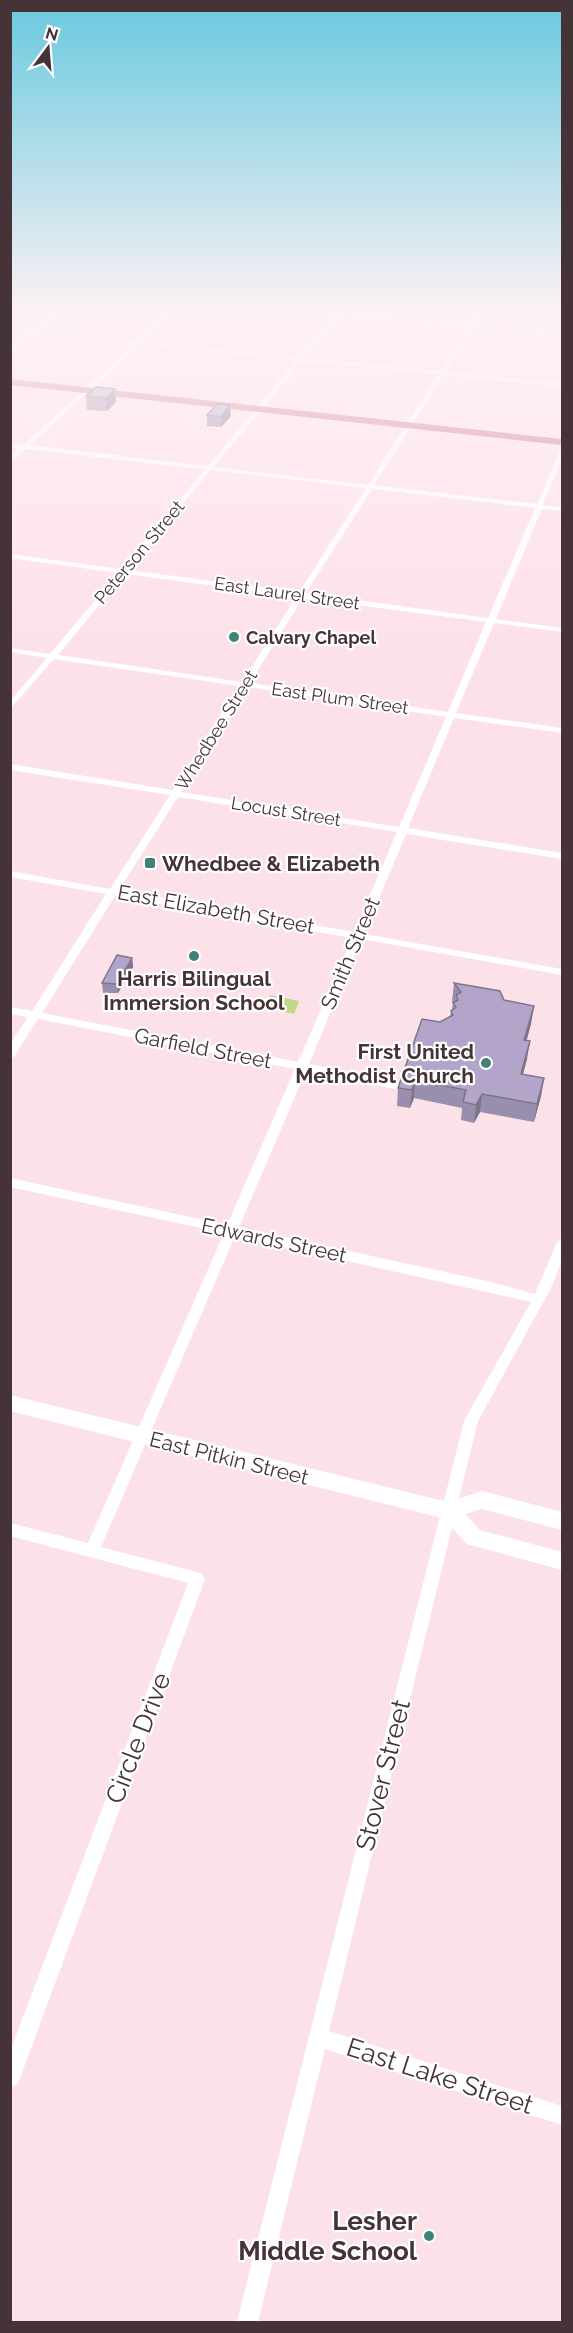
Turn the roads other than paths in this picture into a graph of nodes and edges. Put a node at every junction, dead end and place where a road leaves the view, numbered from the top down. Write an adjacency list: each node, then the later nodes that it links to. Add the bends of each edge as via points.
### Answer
1 (50, 424): 7 (street)
2 (246, 424): 10 (street, Peterson Street)
3 (399, 424): 4 (highway)
4 (410, 425): 5 (highway); 11 (street, Whedbee Street)
5 (562, 442)
6 (10, 445): 7 (street)
7 (25, 447): 9 (street); 10 (street)
8 (562, 453): 12 (street, Smith Street)
9 (10, 460)
10 (209, 468): 11 (street); 15 (street, Peterson Street)
11 (372, 487): 12 (street); 16 (street, Whedbee Street)
12 (540, 506): 13 (street); 17 (street, Smith Street)
13 (562, 509)
14 (10, 556): 15 (street, East Laurel Street)
15 (124, 571): 16 (street, East Laurel Street); 20 (street, Peterson Street)
16 (303, 595): 17 (street, East Laurel Street); 21 (street, Whedbee Street)
17 (492, 620): 18 (street, East Laurel Street); 23 (street, Smith Street)
18 (562, 630)
19 (10, 650): 20 (street, East Plum Street)
20 (52, 657): 21 (street, East Plum Street); 22 (street, Peterson Street)
21 (246, 684): 23 (street, East Plum Street); 26 (street, Whedbee Street)
22 (10, 707)
23 (452, 714): 24 (street, East Plum Street); 27 (street, Smith Street)
24 (562, 730)
25 (10, 766): 26 (street, Locust Street)
26 (177, 794): 27 (street, Locust Street); 30 (street, Whedbee Street)
27 (402, 830): 28 (street, Locust Street); 31 (street, Smith Street)
28 (562, 856)
29 (10, 873): 30 (street, East Elizabeth Street)
30 (115, 891): 31 (street, East Elizabeth Street); 34 (street, Whedbee Street)
31 (357, 934): 32 (street, East Elizabeth Street); 36 (street, Smith Street)
32 (562, 972)
33 (10, 1010): 34 (street, Garfield Street)
34 (35, 1015): 35 (street, Whedbee Street); 36 (street, Garfield Street)
35 (10, 1054)
36 (302, 1066): 37 (street, Garfield Street); 39 (street, Smith Street)
37 (395, 1085)
38 (10, 1182): 39 (street, Edwards Street)
39 (229, 1230): 41 (street, Edwards Street); 43 (street, Smith Street)
40 (562, 1244): 41 (street, Stover Street)
41 (537, 1299): 44 (street, Stover Street, via 471,1421)
42 (10, 1403): 43 (street, East Pitkin Street)
43 (141, 1436): 44 (street, East Pitkin Street); 47 (street, Smith Street)
44 (448, 1511): 45 (street, via 482,1500); 48 (street, via 474,1538); 49 (street, Stover Street)
45 (562, 1521)
46 (10, 1529): 47 (street, Circle Drive)
47 (92, 1551): 50 (street, Circle Drive, via 197,1580)
48 (562, 1561)
49 (318, 2037): 51 (street, East Lake Street); 52 (street, Stover Street)
50 (10, 2078)
51 (562, 2116)
52 (248, 2322)

